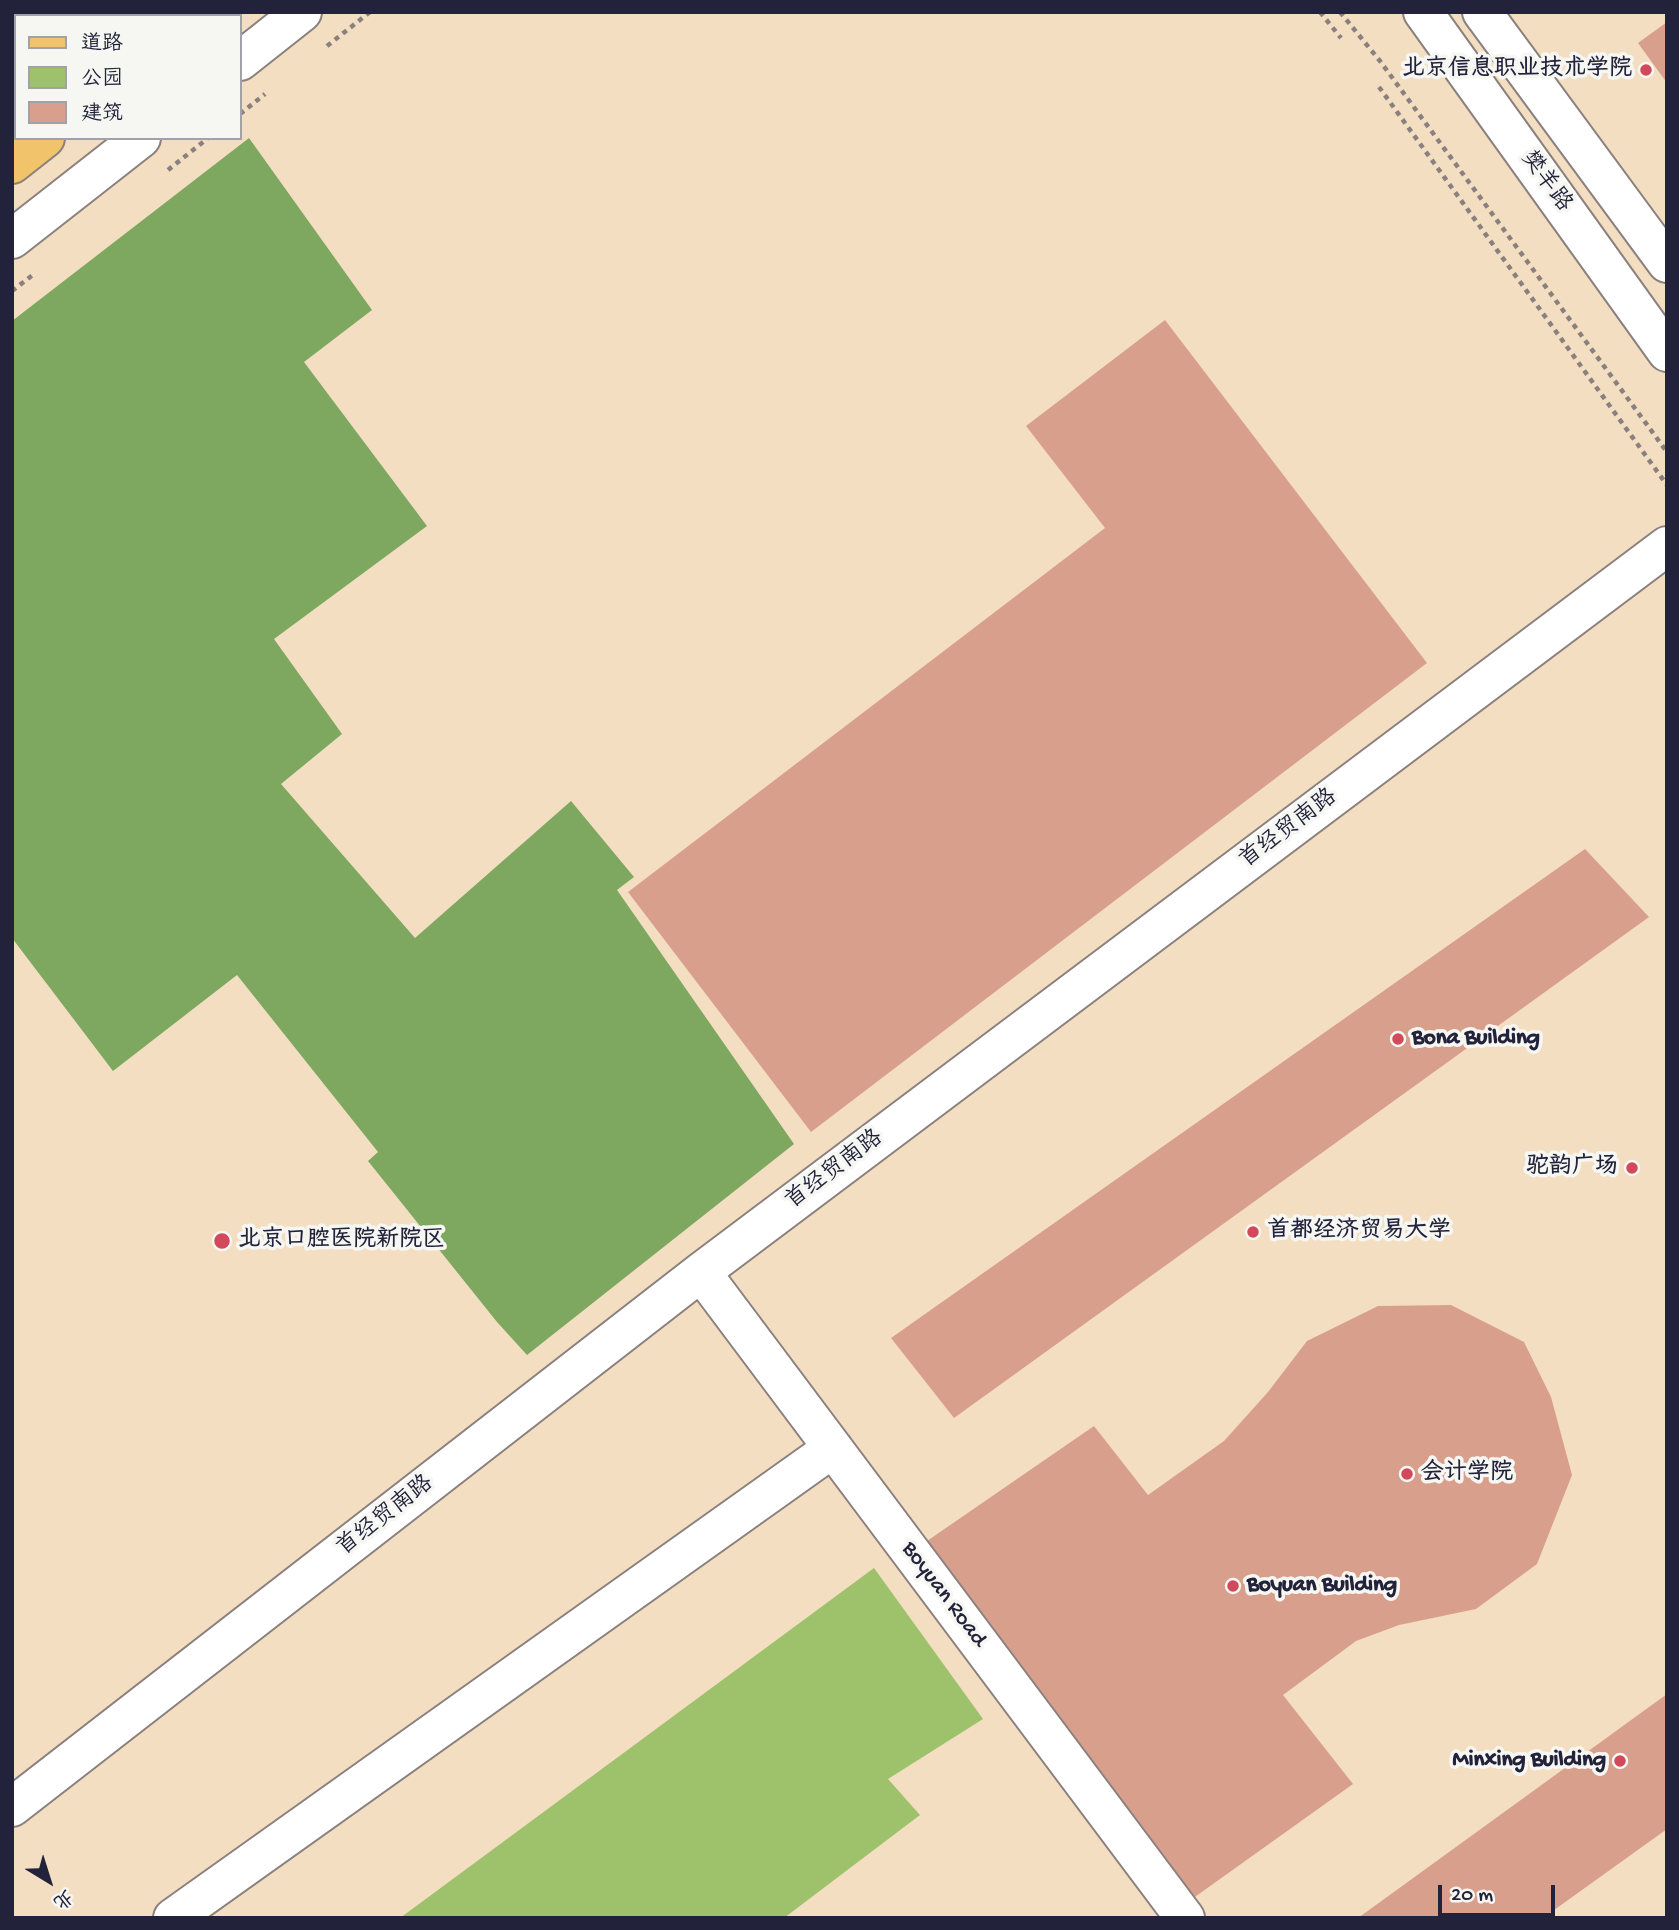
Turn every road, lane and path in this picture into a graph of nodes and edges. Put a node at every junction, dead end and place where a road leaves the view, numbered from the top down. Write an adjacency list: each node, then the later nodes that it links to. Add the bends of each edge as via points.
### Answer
1 (302, 12): 7 (street)
2 (1320, 12): 6 (path)
3 (1340, 12): 15 (path)
4 (1423, 12): 14 (street, 樊羊路)
5 (1482, 12): 13 (street)
6 (1341, 38)
7 (242, 59)
8 (1379, 87): 16 (path)
9 (42, 140): 11 (main road)
10 (138, 140): 12 (street)
11 (12, 164)
12 (12, 239)
13 (1667, 263)
14 (1667, 352)
15 (1667, 452)
16 (1667, 485)
17 (1667, 546): 18 (street, 首经贸南路)
18 (701, 1272): 19 (street, Boyuan Road); 20 (street, 首经贸南路)
19 (832, 1448): 21 (street); 22 (street, Boyuan Road)
20 (12, 1807)
21 (173, 1918)
22 (1185, 1918)

